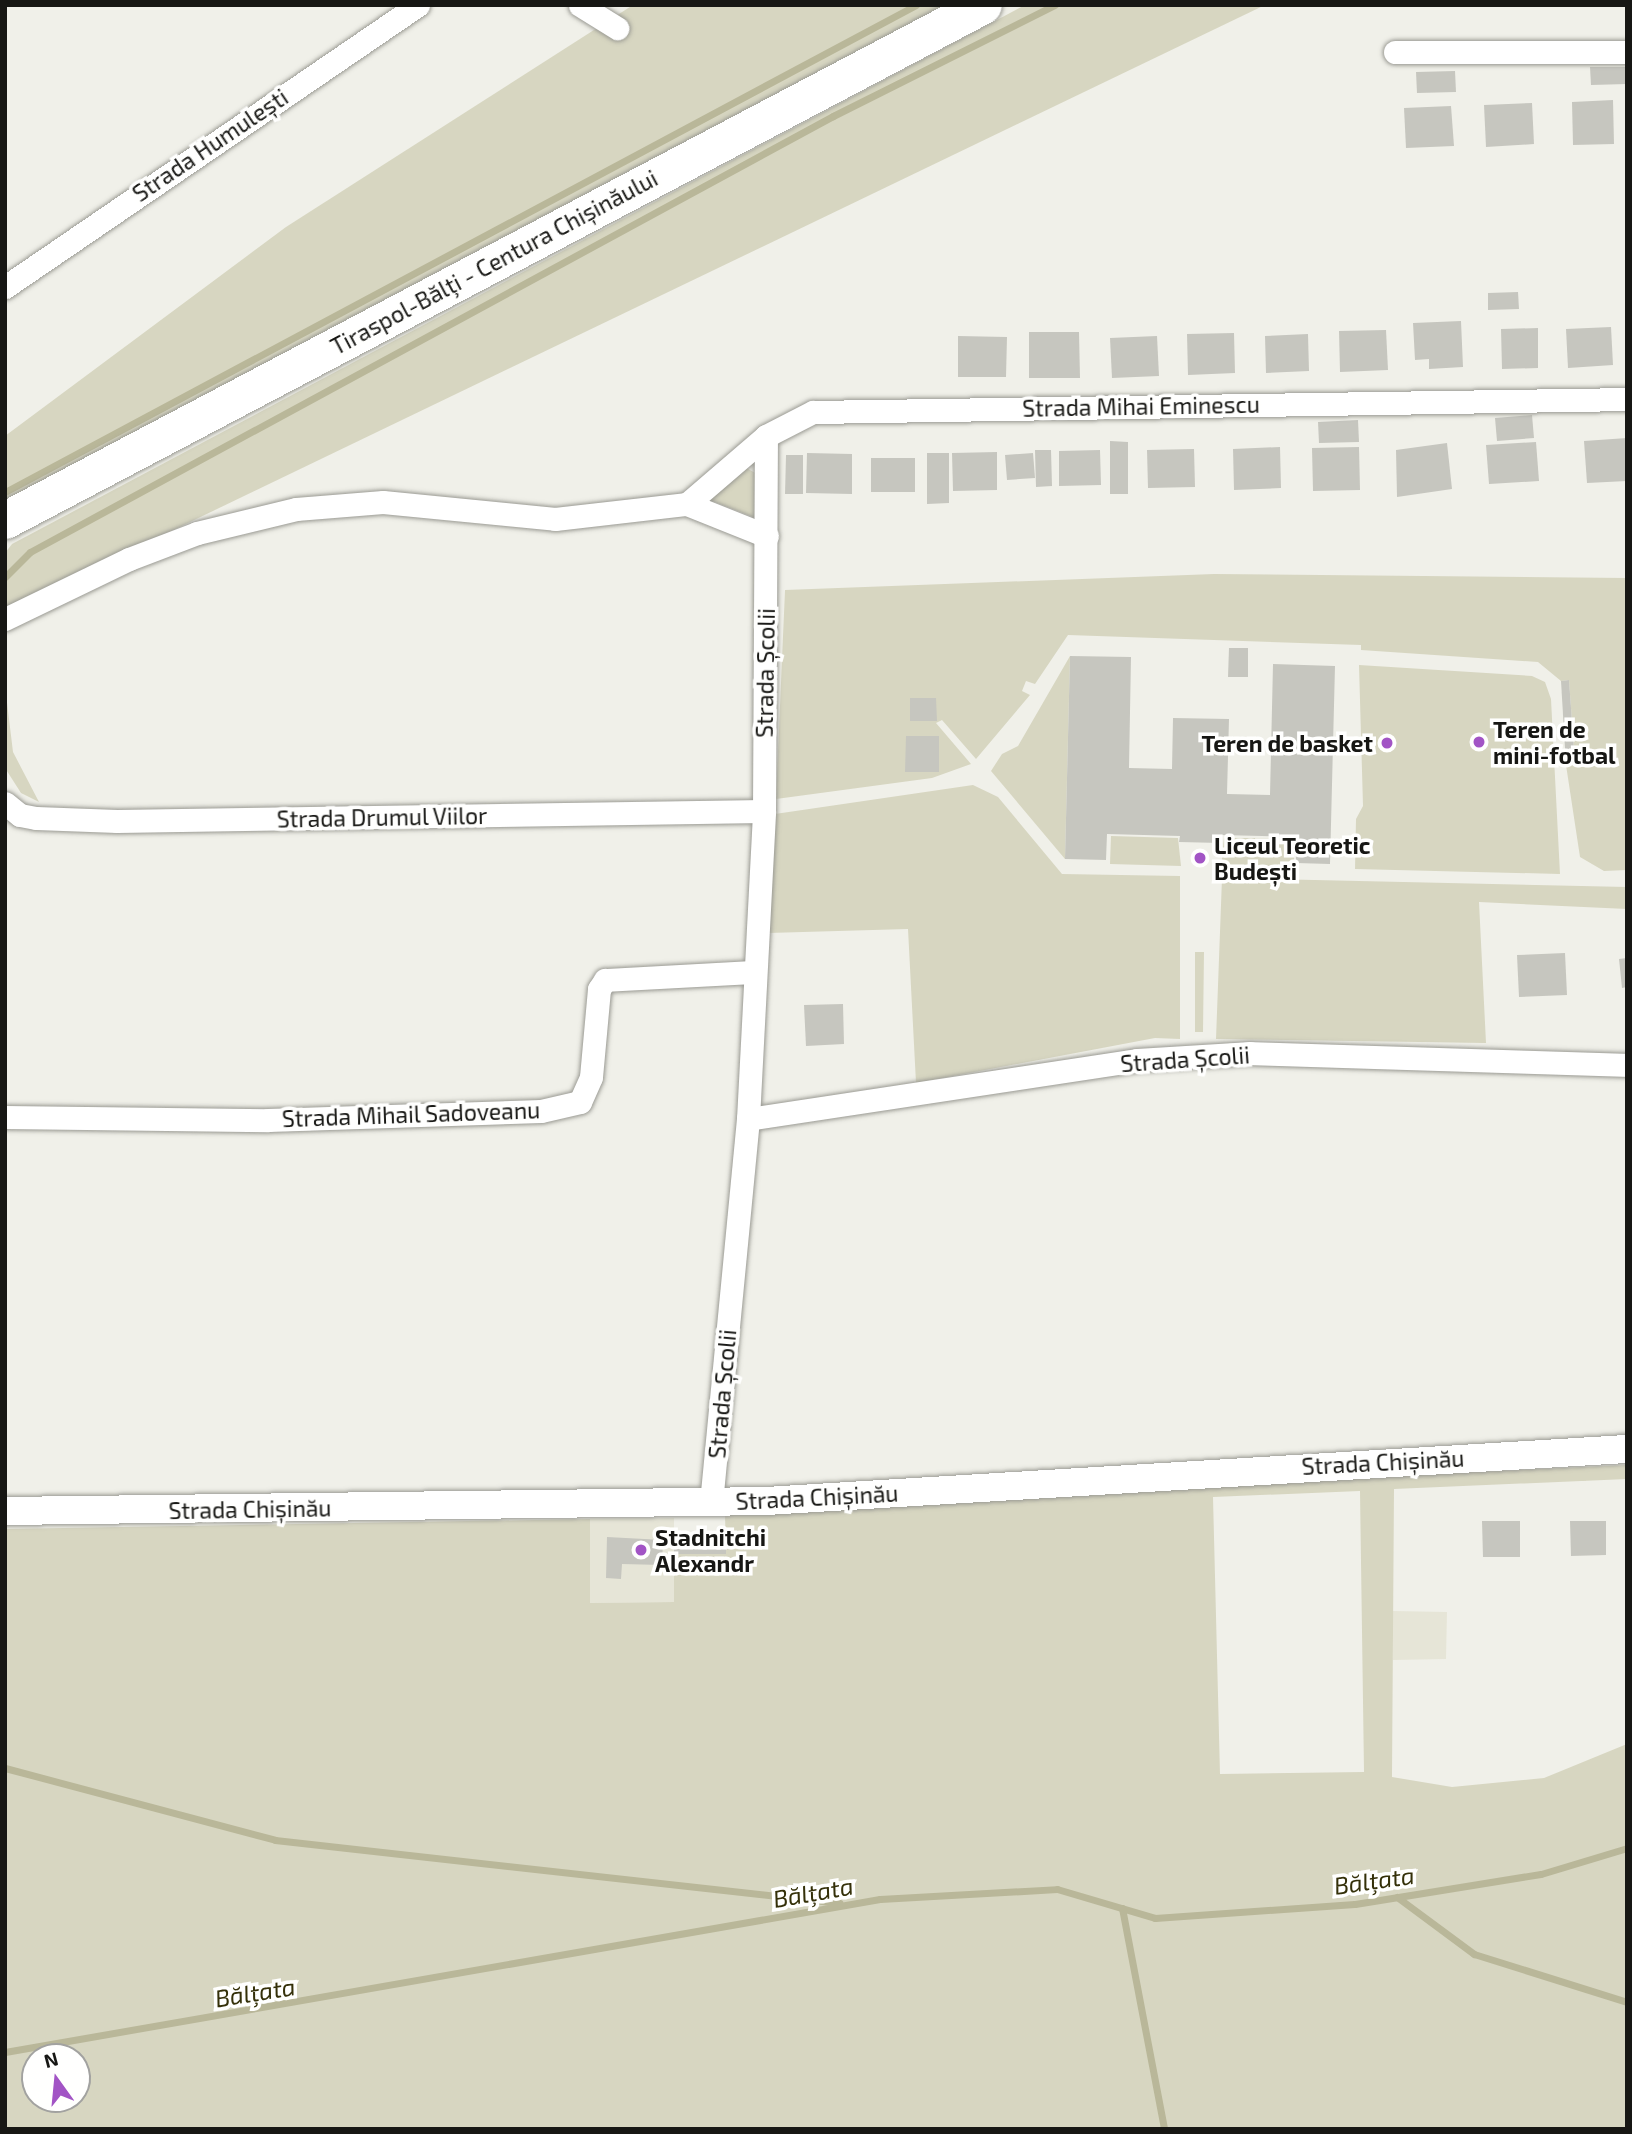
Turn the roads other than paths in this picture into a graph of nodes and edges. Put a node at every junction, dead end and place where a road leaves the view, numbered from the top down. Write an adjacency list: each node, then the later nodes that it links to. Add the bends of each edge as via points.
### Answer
1 (418, 5): 7 (street, Strada Humulești)
2 (580, 5): 4 (street)
3 (983, 5): 11 (highway, Tiraspol-Bălţi - Centura Chișinăului)
4 (617, 28)
5 (1395, 52): 6 (street)
6 (1627, 52)
7 (5, 287)
8 (1627, 399): 9 (street, Strada Mihai Eminescu, via 832,410 786,422)
9 (766, 436): 10 (street, Strada Mihai Eminescu); 12 (street, Strada Școlii)
10 (687, 504): 12 (street); 13 (street, via 520,520 383,502 296,509 197,533)
11 (5, 520)
12 (767, 536): 15 (street, Strada Școlii)
13 (5, 620)
14 (5, 803): 15 (street, Strada Drumul Viilor, via 20,815 36,818 117,821)
15 (764, 811): 16 (street, Strada Școlii)
16 (755, 972): 18 (street, Strada Mihail Sadoveanu, via 605,980 599,989 591,1077 580,1102 541,1111 268,1120); 19 (street, Strada Școlii)
17 (1627, 1065): 19 (street, Strada Școlii, via 1250,1053 1137,1060)
18 (5, 1117)
19 (748, 1119): 21 (street, Strada Școlii)
20 (1627, 1448): 21 (street, Strada Chișinău)
21 (711, 1503): 22 (street, Strada Chișinău)
22 (5, 1511)

